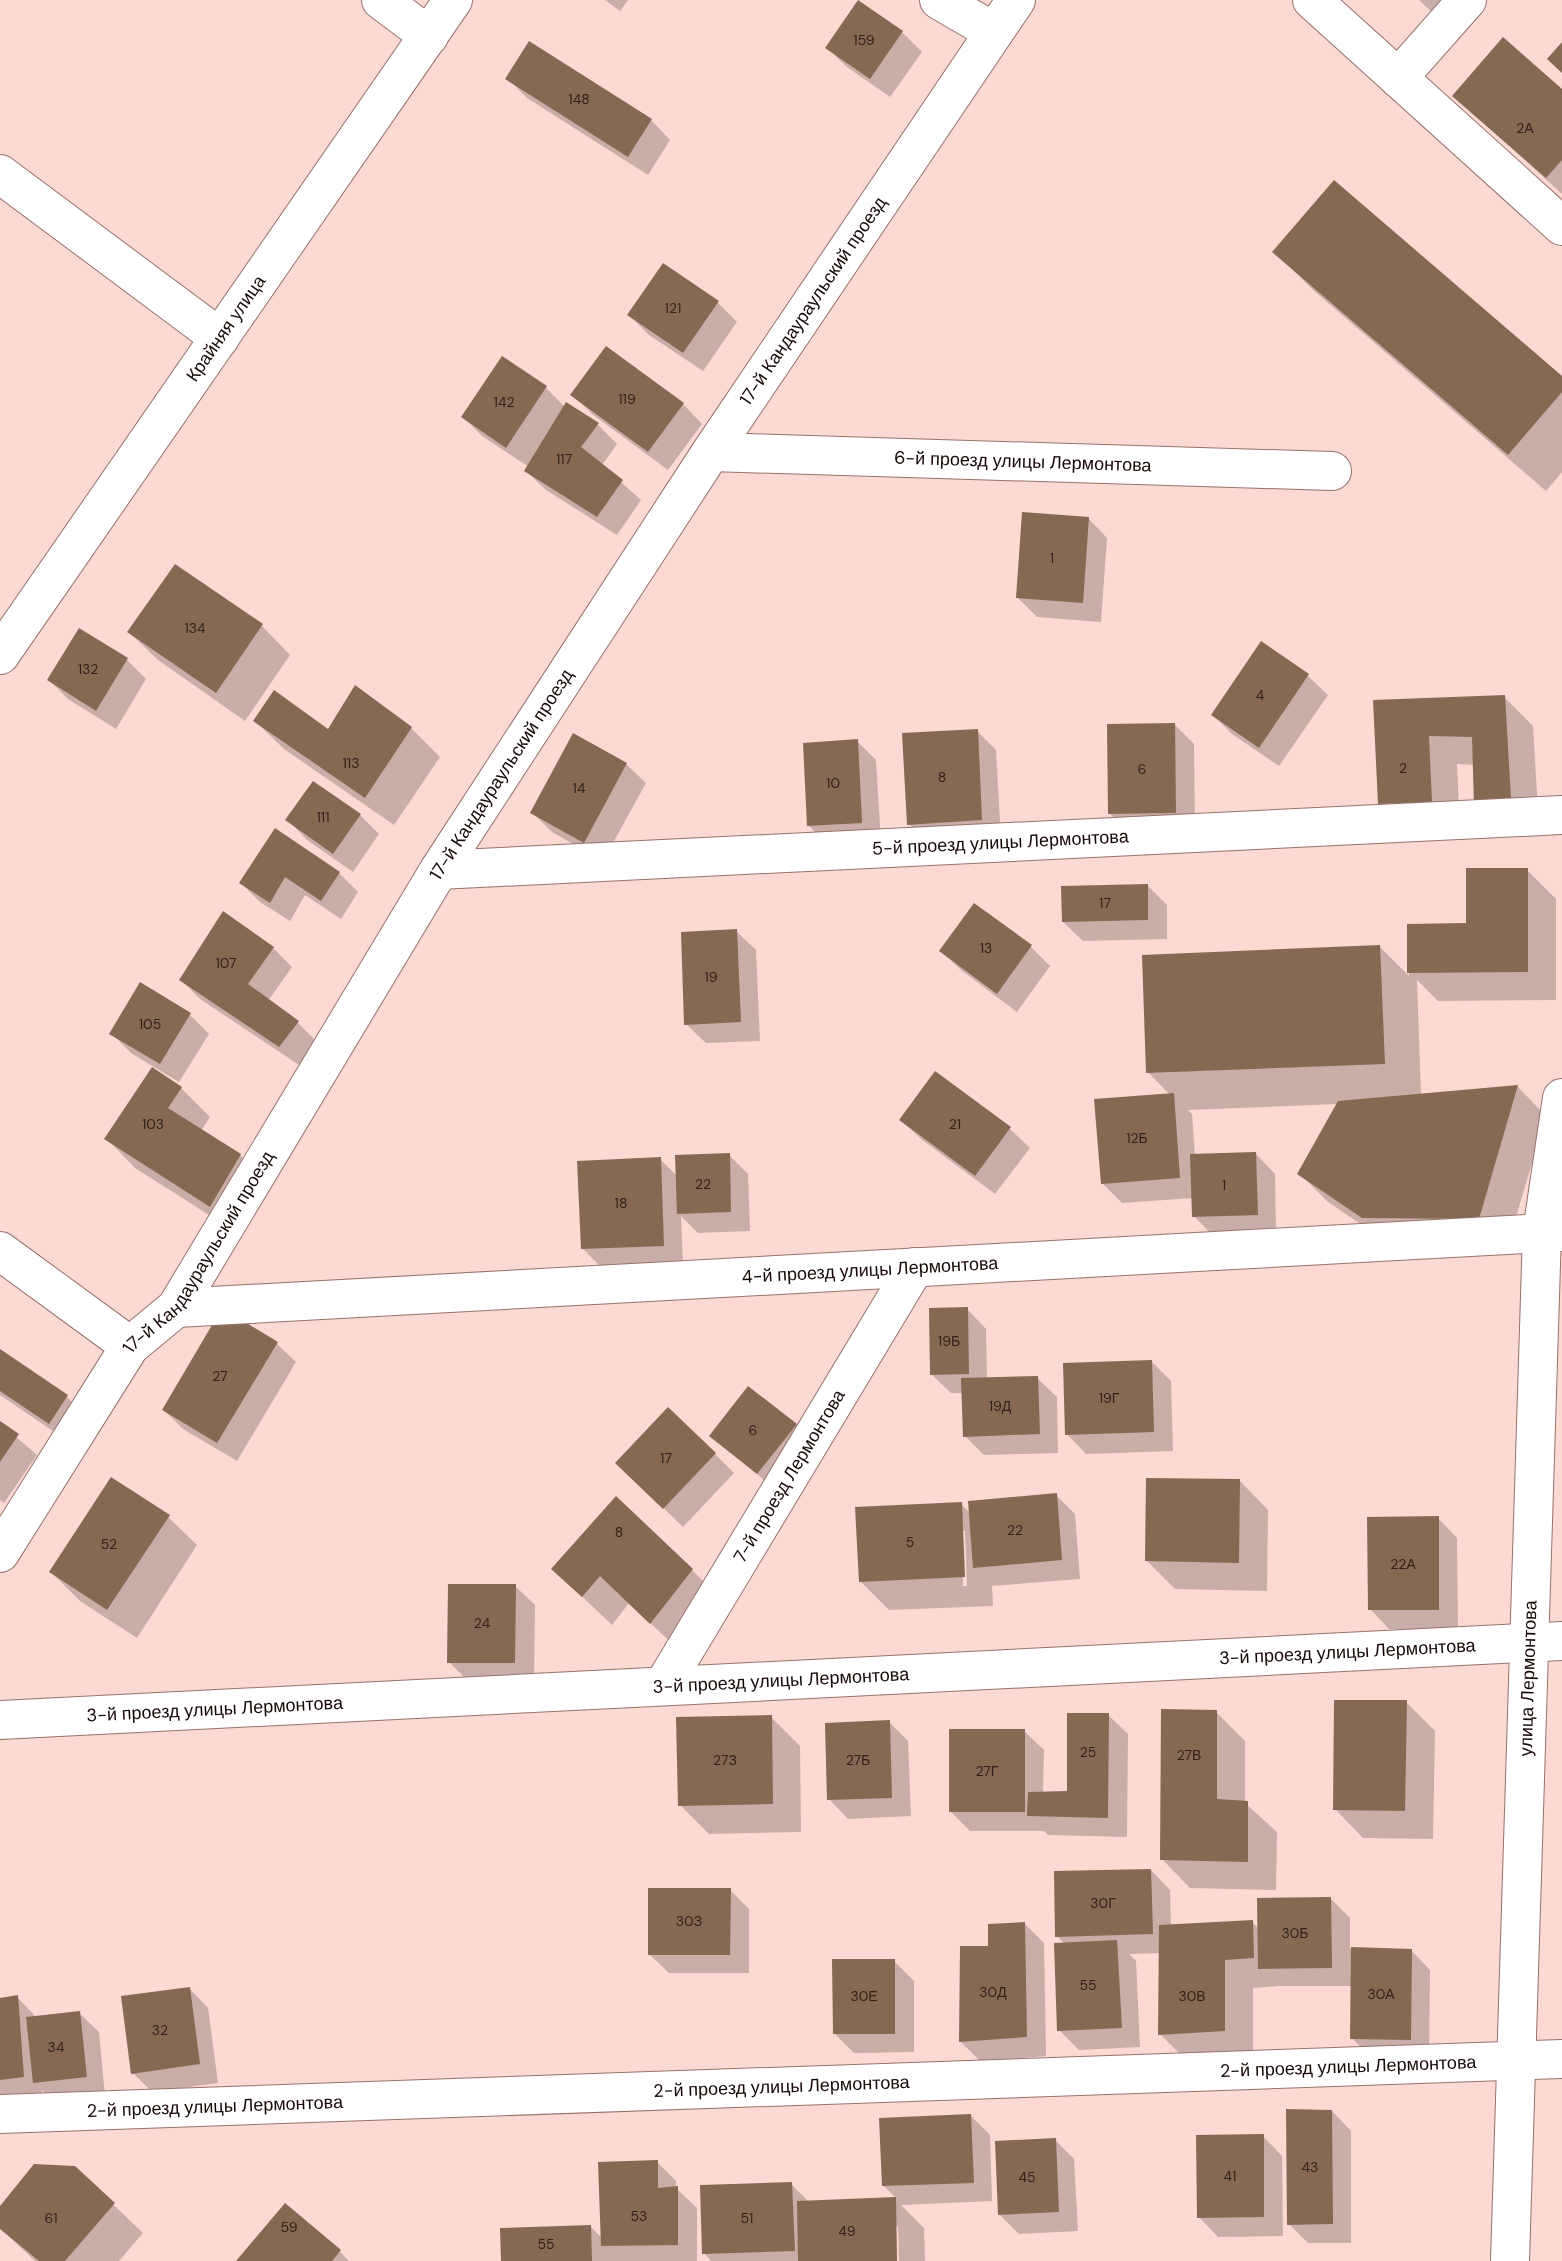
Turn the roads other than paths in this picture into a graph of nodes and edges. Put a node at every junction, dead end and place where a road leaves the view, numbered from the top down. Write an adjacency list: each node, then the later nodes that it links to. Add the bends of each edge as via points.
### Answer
1 (381, 0): 8 (street)
2 (453, 0): 8 (street, Крайняя улица)
3 (939, 0): 7 (street)
4 (1016, 0): 7 (street, 17-й Кандаураульский проезд)
5 (1312, 0): 9 (street)
6 (1467, 0): 9 (street)
7 (994, 32): 13 (street, 17-й Кандаураульский проезд)
8 (429, 36): 12 (street, Крайняя улица)
9 (1398, 78): 11 (street)
10 (0, 174): 12 (street)
11 (1562, 226)
12 (220, 338): 15 (street, Крайняя улица)
13 (711, 452): 14 (street, 6-й проезд улицы Лермонтова); 17 (street, 17-й Кандаураульский проезд)
14 (1332, 471)
15 (4, 642)
16 (1562, 815): 17 (street, 5-й проезд улицы Лермонтова)
17 (439, 870): 22 (street, 17-й Кандаураульский проезд)
18 (1562, 1098): 19 (street, улица Лермонтова)
19 (1552, 1232): 21 (street, 4-й проезд улицы Лермонтова); 25 (street, улица Лермонтова)
20 (0, 1251): 23 (street)
21 (915, 1267): 22 (street, 4-й проезд улицы Лермонтова); 26 (street, 7-й проезд Лермонтова)
22 (176, 1308): 23 (street, 17-й Кандаураульский проезд)
23 (130, 1346): 24 (street, 17-й Кандаураульский проезд)
24 (0, 1553)
25 (1545, 1641): 26 (street, 3-й проезд улицы Лермонтова); 29 (street, улица Лермонтова)
26 (663, 1686): 27 (street, 3-й проезд улицы Лермонтова)
27 (0, 1720)
28 (1562, 2059): 29 (street, 2-й проезд улицы Лермонтова)
29 (1517, 2061): 30 (street, 2-й проезд улицы Лермонтова); 31 (street, улица Лермонтова)
30 (0, 2113)
31 (1510, 2261)

